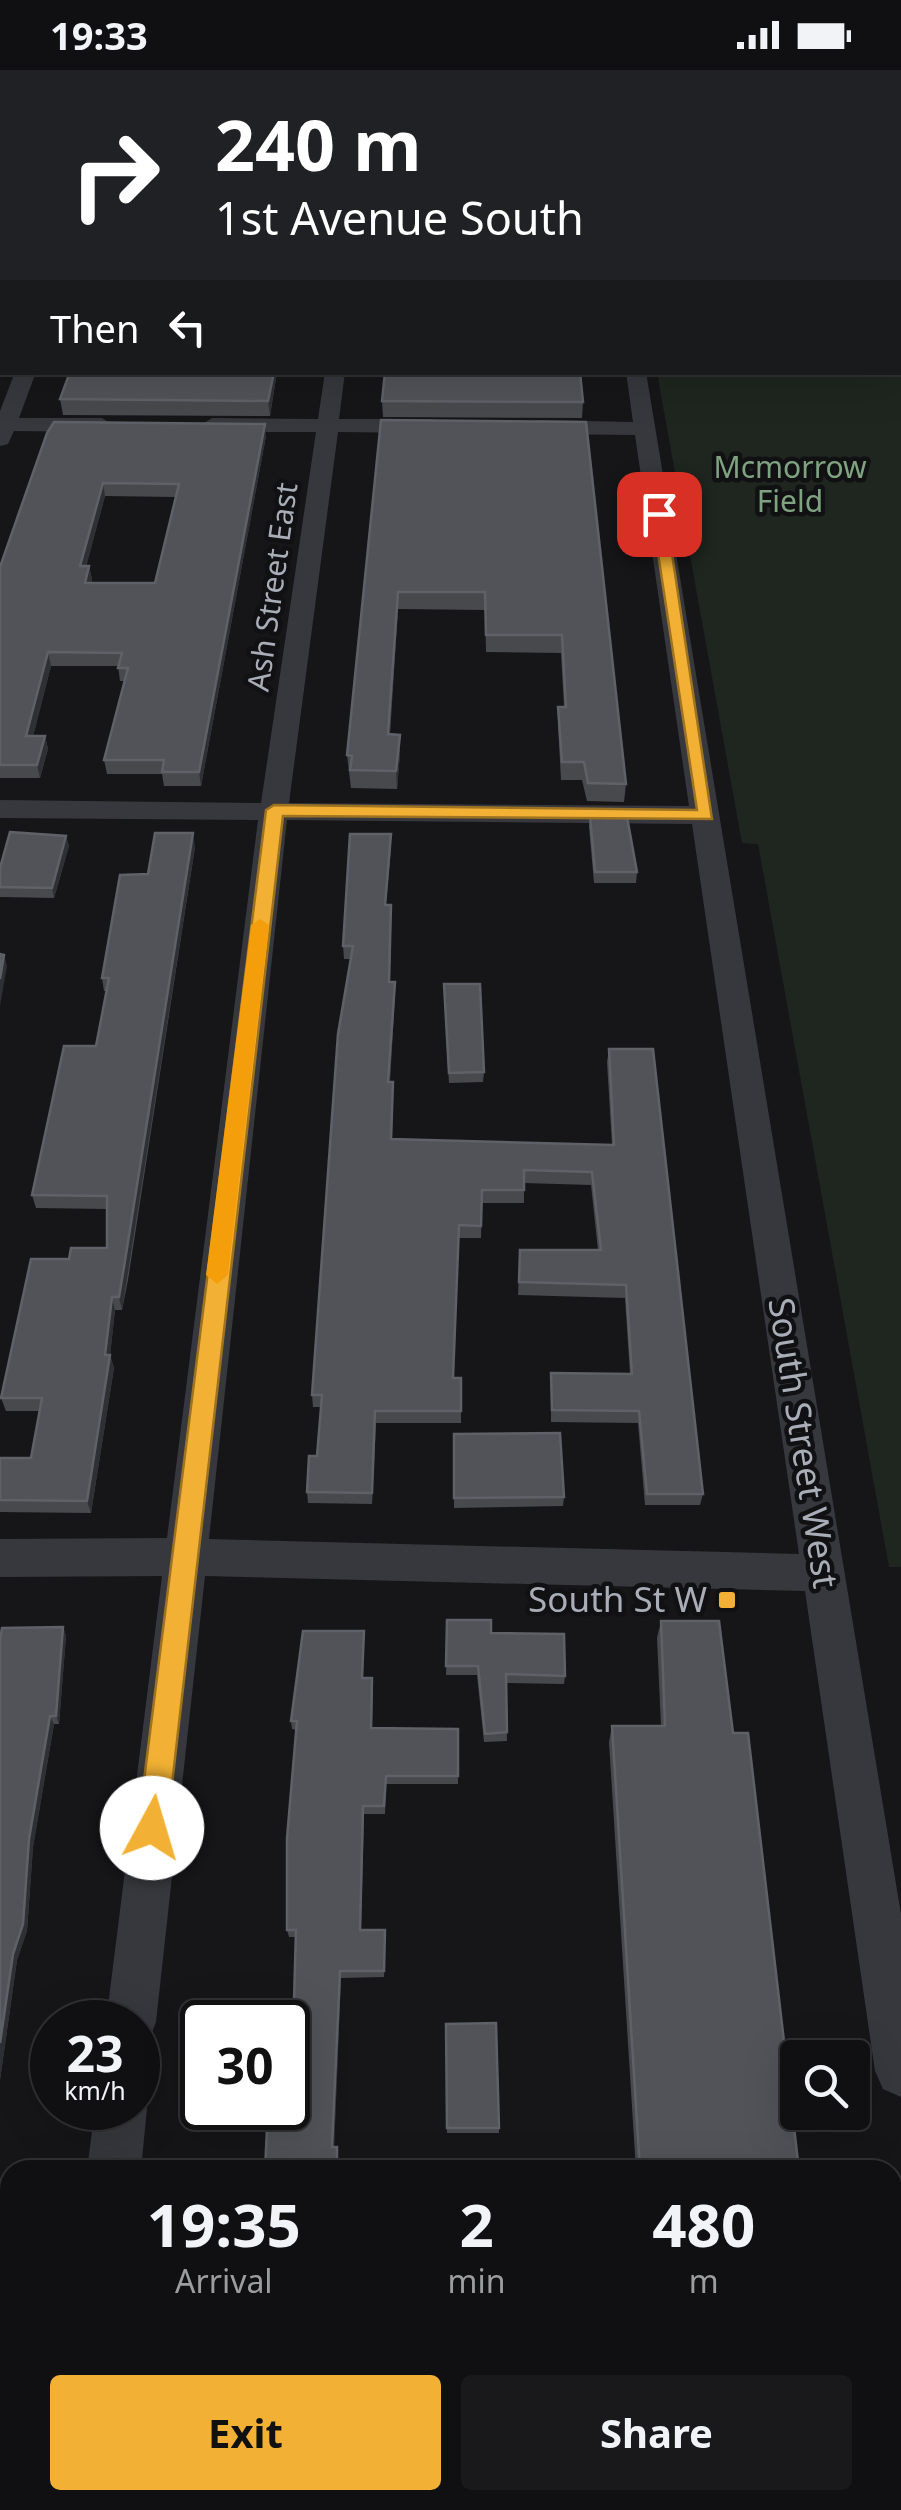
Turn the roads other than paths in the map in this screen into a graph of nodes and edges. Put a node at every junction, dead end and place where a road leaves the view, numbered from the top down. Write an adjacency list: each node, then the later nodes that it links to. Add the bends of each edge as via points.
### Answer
1 (25, 375): 9 (street)
2 (335, 375): 6 (street, Ash Street East)
3 (636, 375): 10 (street, South Street West)
4 (120, 425): 9 (street)
5 (196, 425): 6 (street)
6 (329, 426): 7 (street); 12 (street, Ash Street East)
7 (464, 426)
8 (519, 427): 10 (street)
9 (2, 429)
10 (645, 429): 13 (street, South Street West)
11 (0, 808): 12 (street)
12 (274, 810): 13 (street); 14 (street, Ash Street East)
13 (706, 816): 16 (street, South Street West)
14 (182, 1556): 15 (street); 16 (street); 18 (street, Ash Street East)
15 (0, 1558)
16 (823, 1573): 17 (street, South Street West)
17 (892, 1951): 19 (street, South Street West)
18 (132, 2000)
19 (901, 2071)
20 (119, 2130): 21 (street)
21 (115, 2160)

